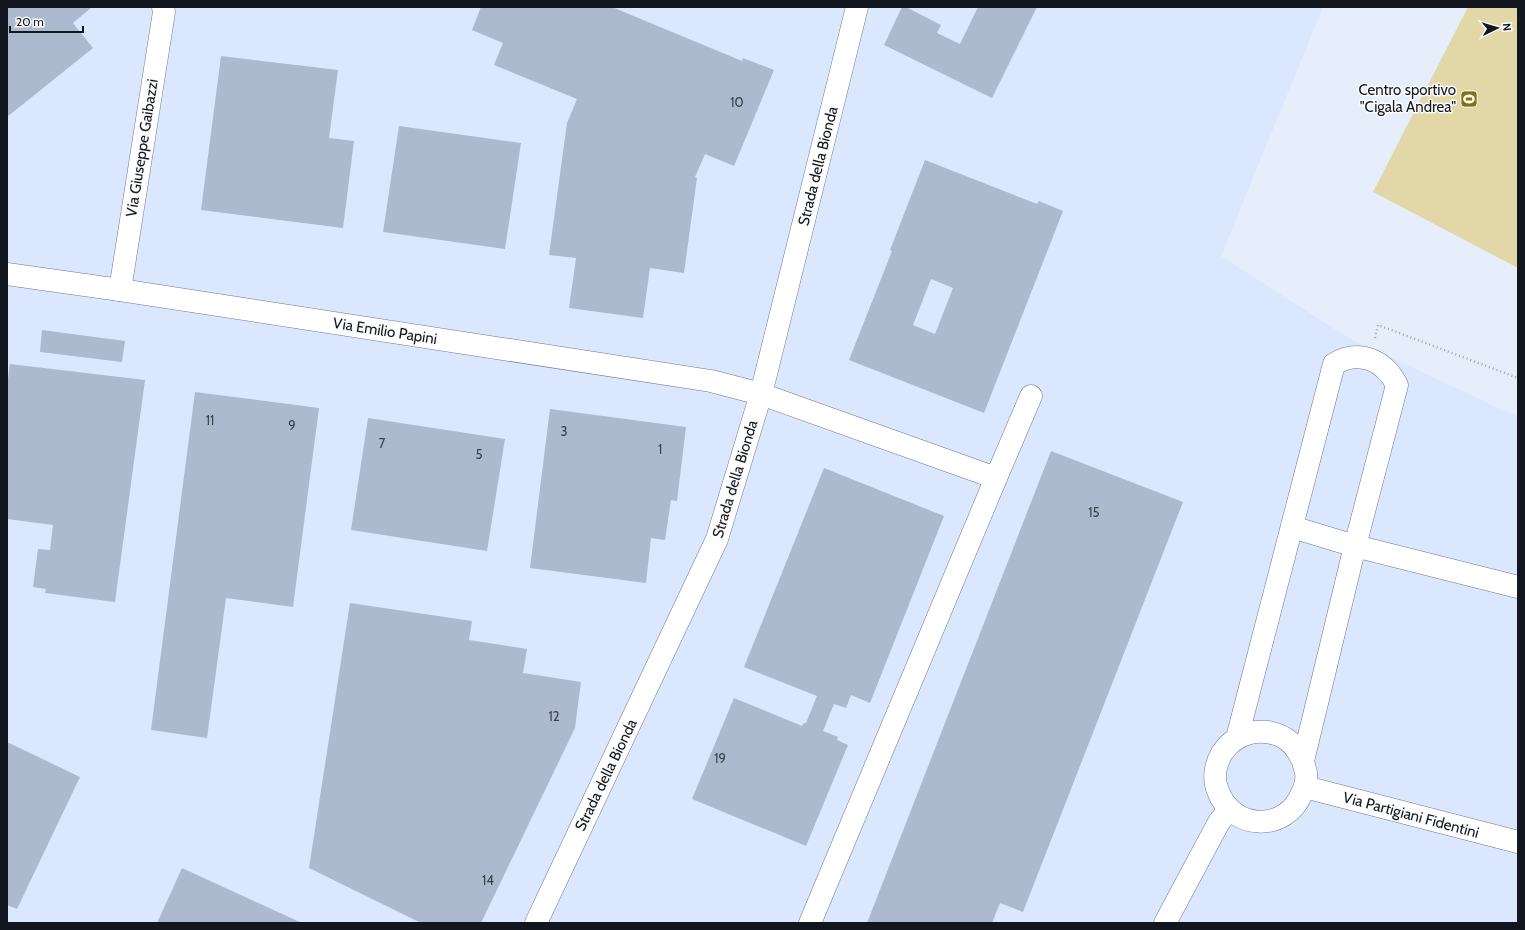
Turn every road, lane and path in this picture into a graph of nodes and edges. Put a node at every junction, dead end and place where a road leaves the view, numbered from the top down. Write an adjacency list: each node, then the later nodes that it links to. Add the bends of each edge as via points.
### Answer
1 (163, 7): 4 (street, Via Giuseppe Gaibazzi)
2 (857, 7): 7 (street, Strada della Bionda)
3 (7, 274): 4 (street, Via Emilio Papini)
4 (120, 290): 7 (street, Via Emilio Papini, via 703,380)
5 (1371, 360): 6 (path, via 1378,325); 10 (street, via 1344,358 1334,364); 11 (street, via 1385,367 1396,385)
6 (1518, 378)
7 (761, 394): 9 (street, Via Emilio Papini); 18 (street, Strada della Bionda, via 717,539)
8 (1031, 396): 9 (street)
9 (996, 478): 19 (street)
10 (1292, 527): 11 (street); 13 (street)
11 (1355, 546): 12 (street); 14 (street)
12 (1518, 587)
13 (1237, 738): 14 (street, via 1262,731 1275,734 1292,744); 16 (street, via 1226,747 1215,772 1216,786 1221,799)
14 (1303, 761): 15 (street, via 1306,773)
15 (1305, 787): 16 (street, via 1291,810 1280,818 1267,822 1253,822 1240,818); 17 (street, Via Partigiani Fidentini)
16 (1230, 810): 20 (street, via 1219,822)
17 (1518, 842)
18 (536, 923)
19 (810, 923)
20 (1165, 923)

